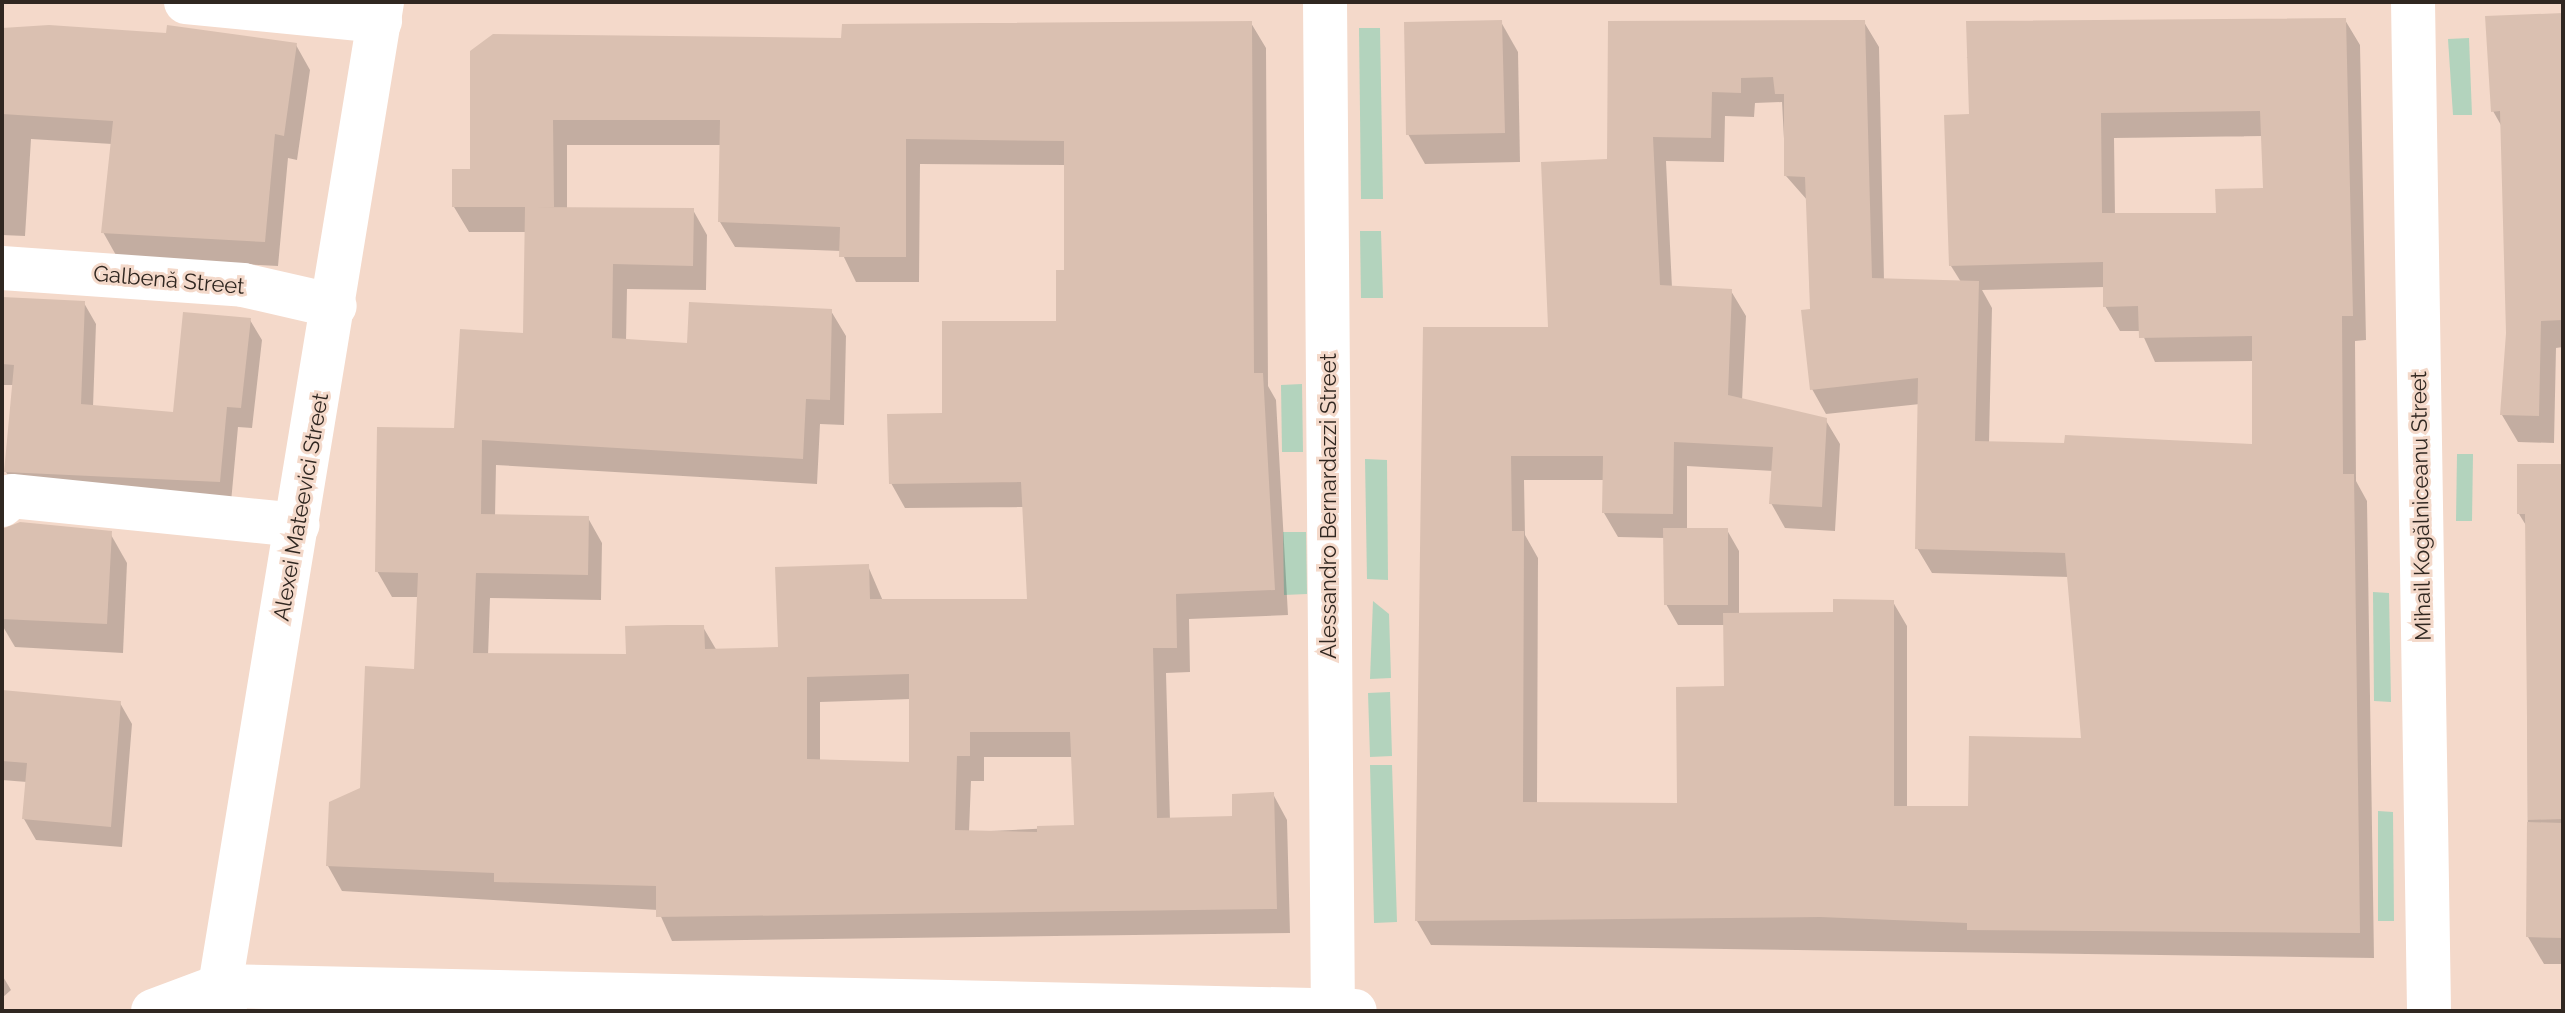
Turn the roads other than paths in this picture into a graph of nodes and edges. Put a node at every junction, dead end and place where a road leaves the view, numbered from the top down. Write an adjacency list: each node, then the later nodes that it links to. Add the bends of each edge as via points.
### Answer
1 (186, 2): 4 (main road)
2 (1325, 2): 11 (main road, Alessandro Bernardazzi Street)
3 (2413, 2): 13 (main road, Mihail Kogălniceanu Street)
4 (381, 11): 6 (main road, Alexei Mateevici Street)
5 (2, 268): 6 (main road, Galbenă Street, via 243,285)
6 (335, 306): 8 (main road, Alexei Mateevici Street)
7 (2, 505): 8 (main road, via 12,496)
8 (298, 525): 9 (main road, Alexei Mateevici Street)
9 (223, 998): 10 (main road); 11 (main road)
10 (153, 1011)
11 (1333, 1011): 12 (main road)
12 (1355, 1011)
13 (2429, 1011)

